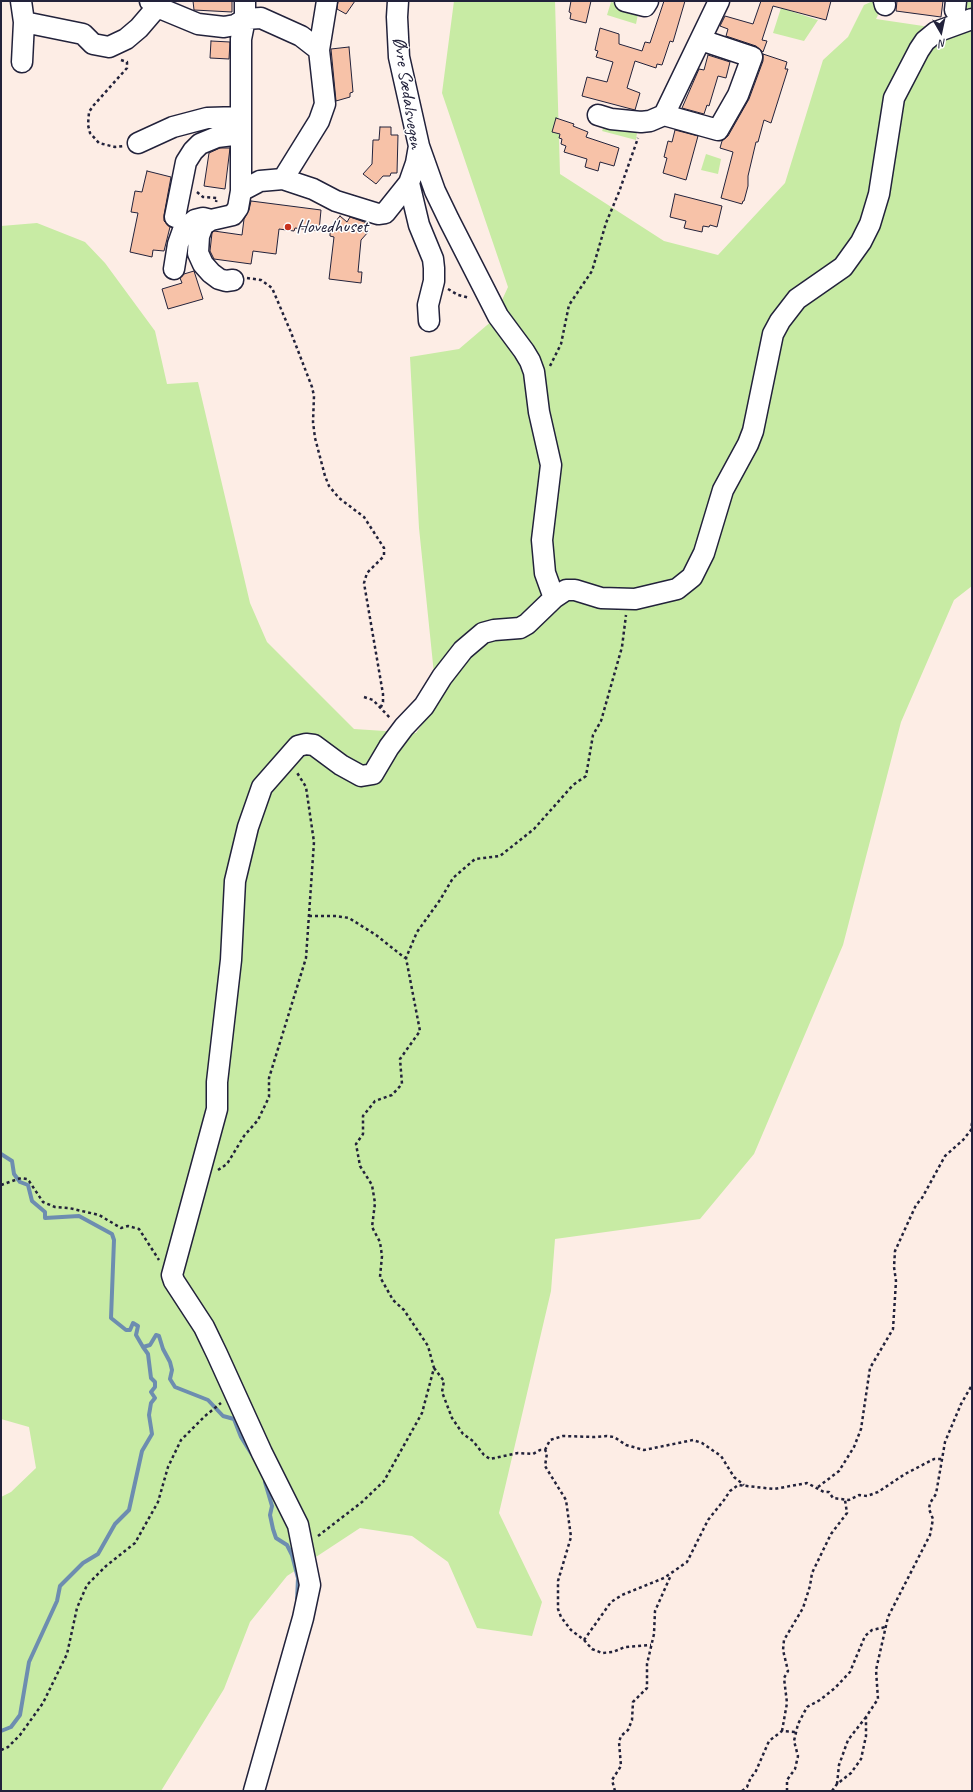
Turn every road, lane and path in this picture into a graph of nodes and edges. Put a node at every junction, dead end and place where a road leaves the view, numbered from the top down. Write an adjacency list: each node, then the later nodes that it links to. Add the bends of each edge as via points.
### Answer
1 (21, 1): 10 (street)
2 (327, 1): 12 (street)
3 (398, 1): 20 (street, Øvre Sædalsvegen, via 399,57)
4 (625, 1): 5 (street, via 645,6)
5 (648, 1)
6 (719, 1): 11 (street)
7 (154, 4): 8 (street, via 198,24 224,27 235,25); 10 (street, via 139,28 126,39 109,47 93,44 83,34)
8 (245, 10): 12 (street, via 301,36); 18 (street, via 241,39)
9 (972, 19): 33 (street, via 936,32 919,50 894,98 877,202 862,242 843,267 798,299 773,334 753,430 723,490 697,570 677,589)
10 (24, 22): 14 (street)
11 (701, 40): 16 (street); 16 (street, via 752,57 738,95 718,130)
12 (319, 50): 21 (street, via 325,104 319,121)
13 (119, 60): 19 (path, via 127,62 127,68 93,106 89,112 88,125 95,139 107,146)
14 (22, 62)
15 (598, 115): 17 (street)
16 (664, 115): 17 (street)
17 (641, 122): 31 (path, via 637,143 606,223 592,271 569,304 561,344 546,372)
18 (241, 126): 19 (street, via 207,118 173,127); 23 (street); 24 (street, via 200,144 193,152 186,162)
19 (138, 143)
20 (419, 146): 22 (street, Øvre Sædalsvegen); 29 (street, via 435,191)
21 (283, 179): 22 (street, Øvre Sædalsvegen, via 313,189 336,201 378,214 385,213); 23 (street, Øvre Sædalsvegen, via 260,181)
22 (409, 183): 26 (street)
23 (241, 190): 25 (street, via 238,208 233,215)
24 (175, 217)
25 (212, 220): 27 (street, via 195,220 183,230); 28 (street, via 203,225 199,236 198,253 202,264 210,273 219,279)
26 (434, 268): 29 (path, via 444,286 454,293 469,298); 30 (street, via 434,281 428,305)
27 (174, 269)
28 (233, 280): 35 (path, via 254,277 272,288 312,387 315,438 325,476 334,493 364,517 384,548 384,556 367,573 364,583 383,694)
29 (489, 298): 31 (street, via 501,322 530,361)
30 (429, 320)
31 (535, 383): 32 (street, via 551,465 542,540 545,573)
32 (554, 598): 33 (street, via 566,590 575,590 601,598); 36 (street, via 520,628 494,630 475,639 463,650)
33 (635, 598): 39 (path, via 625,617 622,647 601,721 593,735 586,776 573,785 534,829 500,856 475,859 453,878 417,932)
34 (364, 697): 35 (path)
35 (381, 707): 36 (path, via 392,719)
36 (412, 719): 37 (street, via 389,747 373,774 361,776 314,745 298,746)
37 (288, 757): 38 (path, via 306,787 312,819 314,842); 41 (street, via 262,787 248,827 236,882 231,960 216,1082 217,1109)
38 (309, 916): 39 (path, via 350,918); 41 (path, via 306,958 269,1078 269,1097 258,1120 244,1136 227,1164)
39 (406, 958): 44 (path, via 420,1031 400,1059 402,1084 392,1095 375,1101 364,1116 363,1134 356,1144 360,1166 372,1185 375,1203 372,1227 380,1242 380,1277 393,1300 404,1310 428,1346)
40 (972, 1123): 50 (path, via 963,1140 945,1156 916,1205 895,1251 896,1280 892,1329 870,1368 861,1429 854,1448 839,1471)
41 (198, 1183): 46 (street, via 172,1275 204,1327)
42 (1, 1185): 43 (path, via 21,1178 29,1180 41,1201 55,1207 97,1215 116,1225 139,1229)
43 (148, 1241)
44 (434, 1368): 47 (path, via 444,1381 442,1392 452,1418 463,1434 473,1441 484,1455 490,1459 518,1453 533,1454); 52 (path, via 422,1413 384,1481)
45 (972, 1385): 48 (path, via 960,1404 945,1442)
46 (235, 1391): 52 (street, via 298,1525); 60 (path, via 181,1440 168,1467 158,1502 135,1543 87,1585 77,1608 67,1654 43,1703 20,1735)
47 (545, 1450): 49 (path, via 550,1440 570,1435 614,1437 626,1445 644,1450 693,1440 721,1456 734,1477); 55 (path, via 545,1466 566,1500 571,1537 558,1581 558,1609 571,1630)
48 (943, 1459): 51 (path, via 934,1459 878,1492); 54 (path, via 936,1494 930,1503 929,1509 933,1519 930,1535 888,1617)
49 (744, 1486): 50 (path, via 774,1489 808,1483); 53 (path, via 738,1485 730,1491 708,1520 687,1562)
50 (818, 1487): 51 (path, via 824,1492 829,1492 833,1498)
51 (845, 1500): 58 (path, via 847,1513 831,1534 812,1573 803,1608 784,1640 783,1650 788,1671 784,1678 787,1703)
52 (304, 1550): 62 (street, via 310,1585)
53 (671, 1574): 55 (path, via 611,1602); 56 (path, via 655,1611)
54 (886, 1628): 57 (path, via 876,1670 878,1699); 59 (path, via 872,1630 865,1636 850,1672 835,1688 807,1707)
55 (584, 1640): 56 (path, via 592,1649 602,1653 625,1647)
56 (651, 1645): 63 (path, via 647,1664 647,1688 633,1702 632,1720 619,1742 621,1766 612,1780)
57 (866, 1717): 61 (path, via 848,1740 839,1765); 61 (path, via 866,1736 861,1759 851,1773)
58 (782, 1731): 59 (path); 64 (path, via 769,1741 747,1787)
59 (796, 1732): 65 (path, via 794,1741 798,1756 795,1769 787,1780)
60 (1, 1750)
61 (837, 1784): 66 (path)
62 (254, 1791)
63 (615, 1791)
64 (742, 1791)
65 (787, 1791)
66 (832, 1791)

